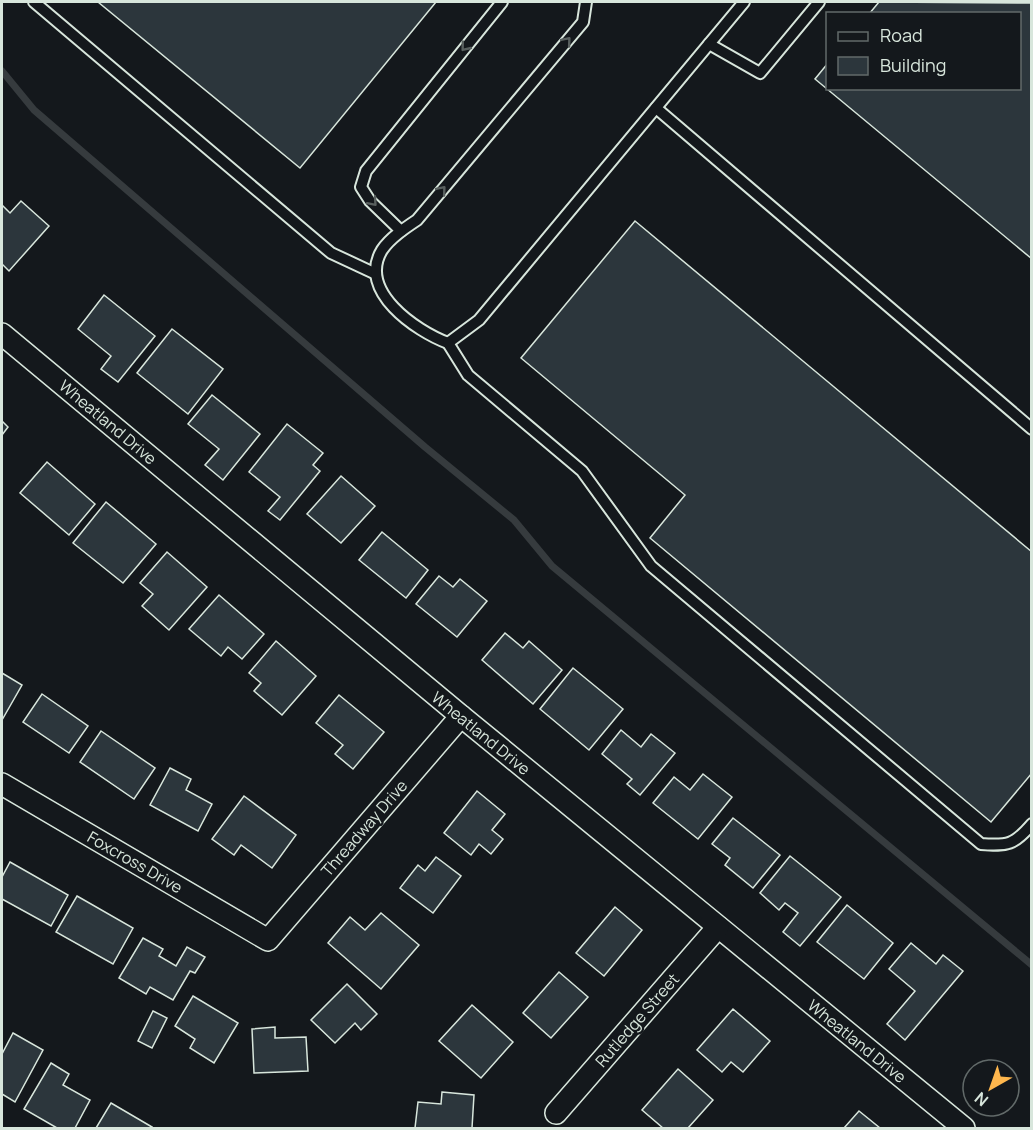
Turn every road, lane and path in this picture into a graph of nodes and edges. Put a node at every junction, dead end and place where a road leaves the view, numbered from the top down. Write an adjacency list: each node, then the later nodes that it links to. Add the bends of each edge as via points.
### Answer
1 (34, 2): 9 (lane, via 331,253)
2 (502, 2): 8 (lane, one-way to 8, via 366,171 361,187)
3 (586, 2): 8 (lane, one-way to 3, via 417,220 582,22)
4 (744, 2): 6 (lane)
5 (819, 2): 6 (lane, via 760,73)
6 (709, 44): 7 (lane)
7 (656, 108): 11 (lane, via 479,320); 12 (lane)
8 (401, 231): 9 (lane, via 382,251)
9 (376, 274): 11 (lane, via 384,297 403,317 424,334)
10 (2, 334): 13 (street, Wheatland Drive)
11 (448, 343): 15 (lane, via 468,375 582,471 651,566 981,844 1005,846 1019,839)
12 (1032, 429)
13 (461, 716): 16 (street, Wheatland Drive); 17 (street, Threadway Drive)
14 (2, 784): 17 (street, Foxcross Drive)
15 (1032, 824)
16 (718, 927): 18 (street, Rutledge Street); 19 (street, Wheatland Drive)
17 (268, 940)
18 (556, 1113)
19 (964, 1128)

